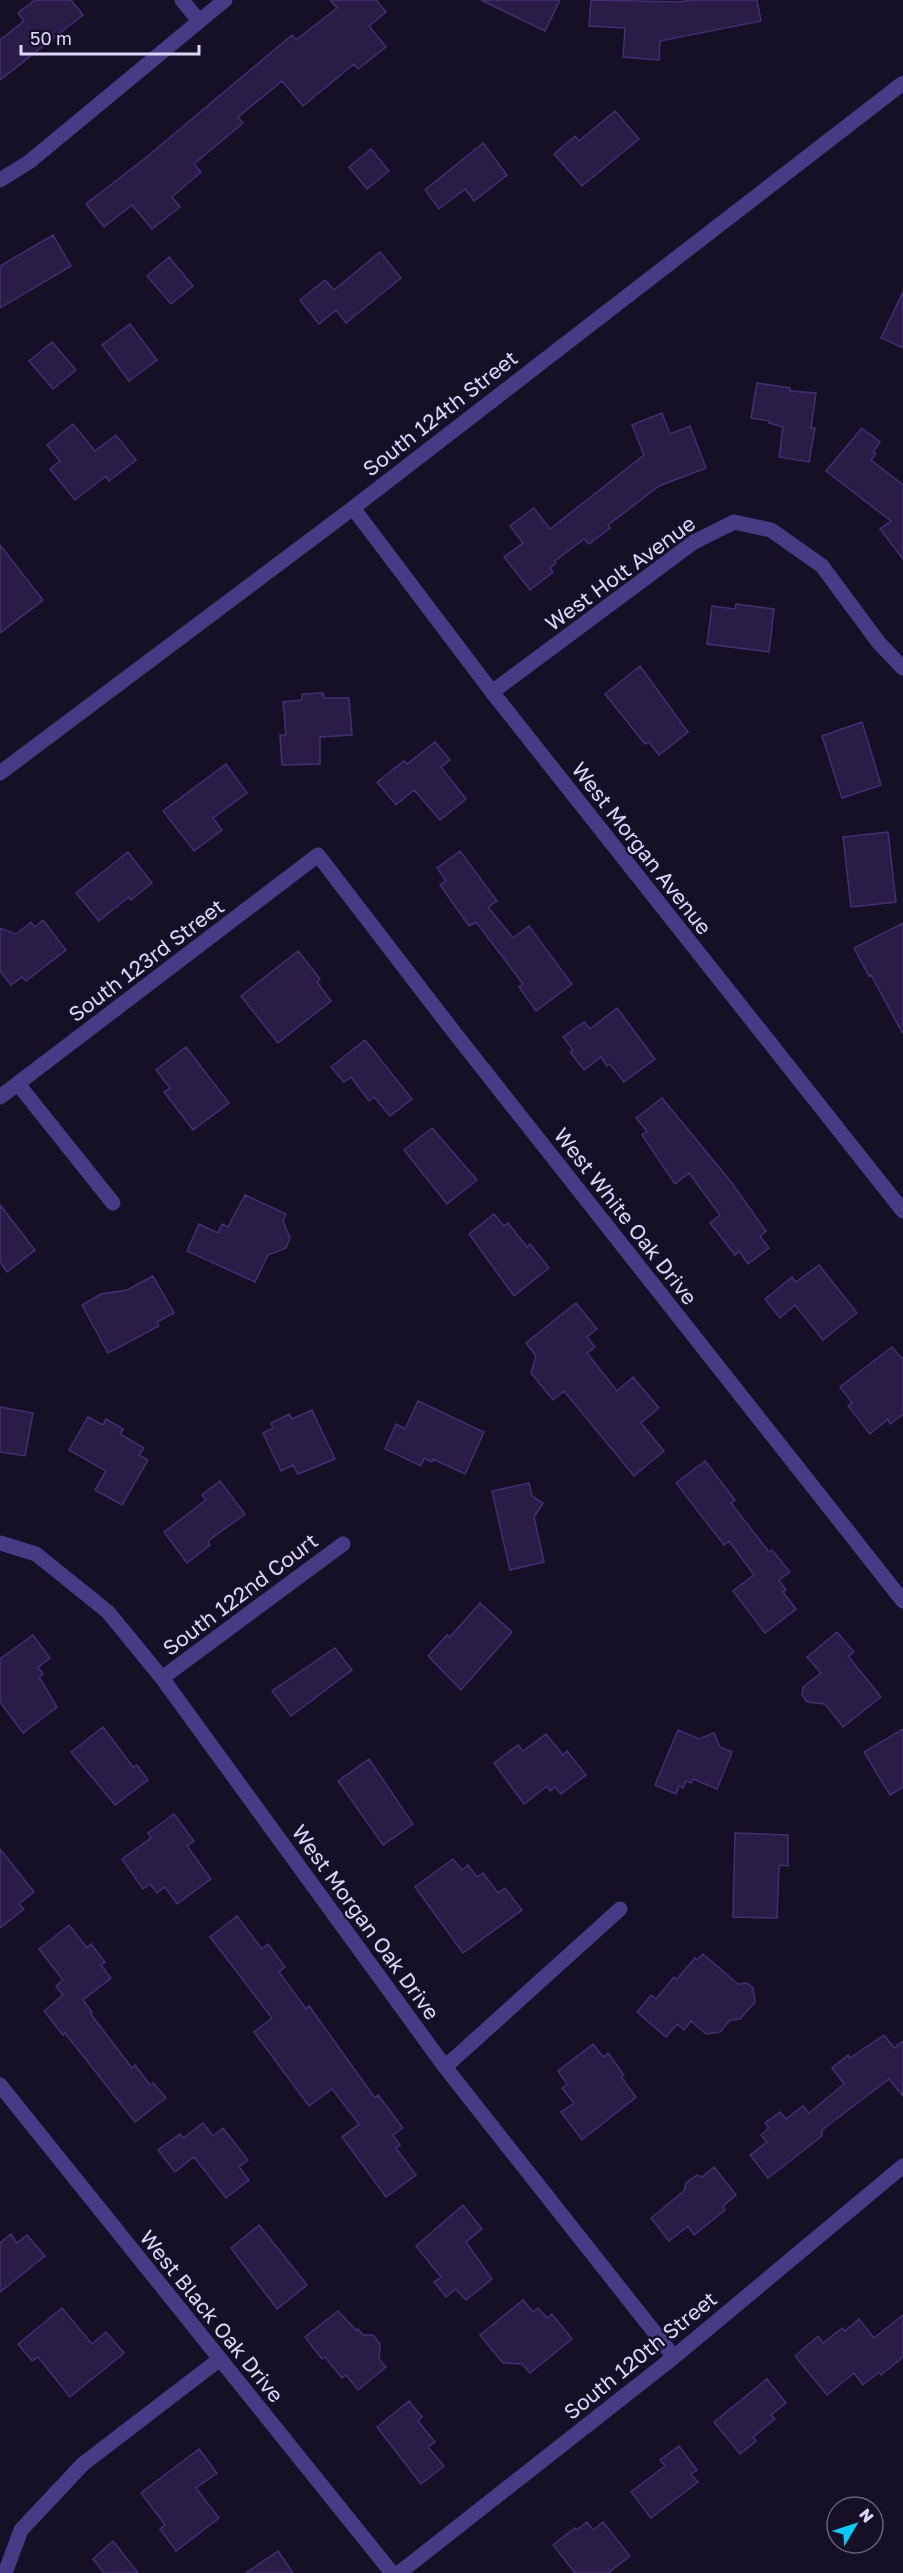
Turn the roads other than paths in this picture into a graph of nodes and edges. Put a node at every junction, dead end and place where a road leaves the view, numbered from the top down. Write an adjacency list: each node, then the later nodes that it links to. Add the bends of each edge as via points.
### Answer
1 (182, 0): 3 (street)
2 (225, 0): 3 (street)
3 (199, 21): 5 (street, via 29,162)
4 (903, 83): 6 (street, South 124th Street)
5 (0, 180)
6 (353, 508): 8 (street, West Morgan Avenue); 9 (street, South 124th Street)
7 (903, 668): 8 (street, West Holt Avenue, via 879,643 822,566 771,530 734,522 694,542)
8 (492, 692): 14 (street, West Morgan Avenue)
9 (0, 772)
10 (318, 855): 11 (street, South 123rd Street); 17 (street, West White Oak Drive)
11 (18, 1084): 12 (street, South 123rd Street); 13 (street)
12 (0, 1097)
13 (113, 1203)
14 (903, 1211)
15 (0, 1543): 18 (street, West Morgan Oak Drive, via 36,1554 108,1612)
16 (343, 1544): 18 (street, South 122nd Court)
17 (903, 1601)
18 (162, 1678): 20 (street, West Morgan Oak Drive)
19 (620, 1909): 20 (street)
20 (445, 2067): 23 (street, West Morgan Oak Drive)
21 (0, 2085): 24 (street, West Black Oak Drive)
22 (903, 2166): 23 (street, South 120th Street)
23 (674, 2357): 27 (street, South 120th Street)
24 (220, 2359): 25 (street, via 83,2464 21,2530); 26 (street, West Black Oak Drive)
25 (4, 2573)
26 (392, 2573)
27 (399, 2573)

